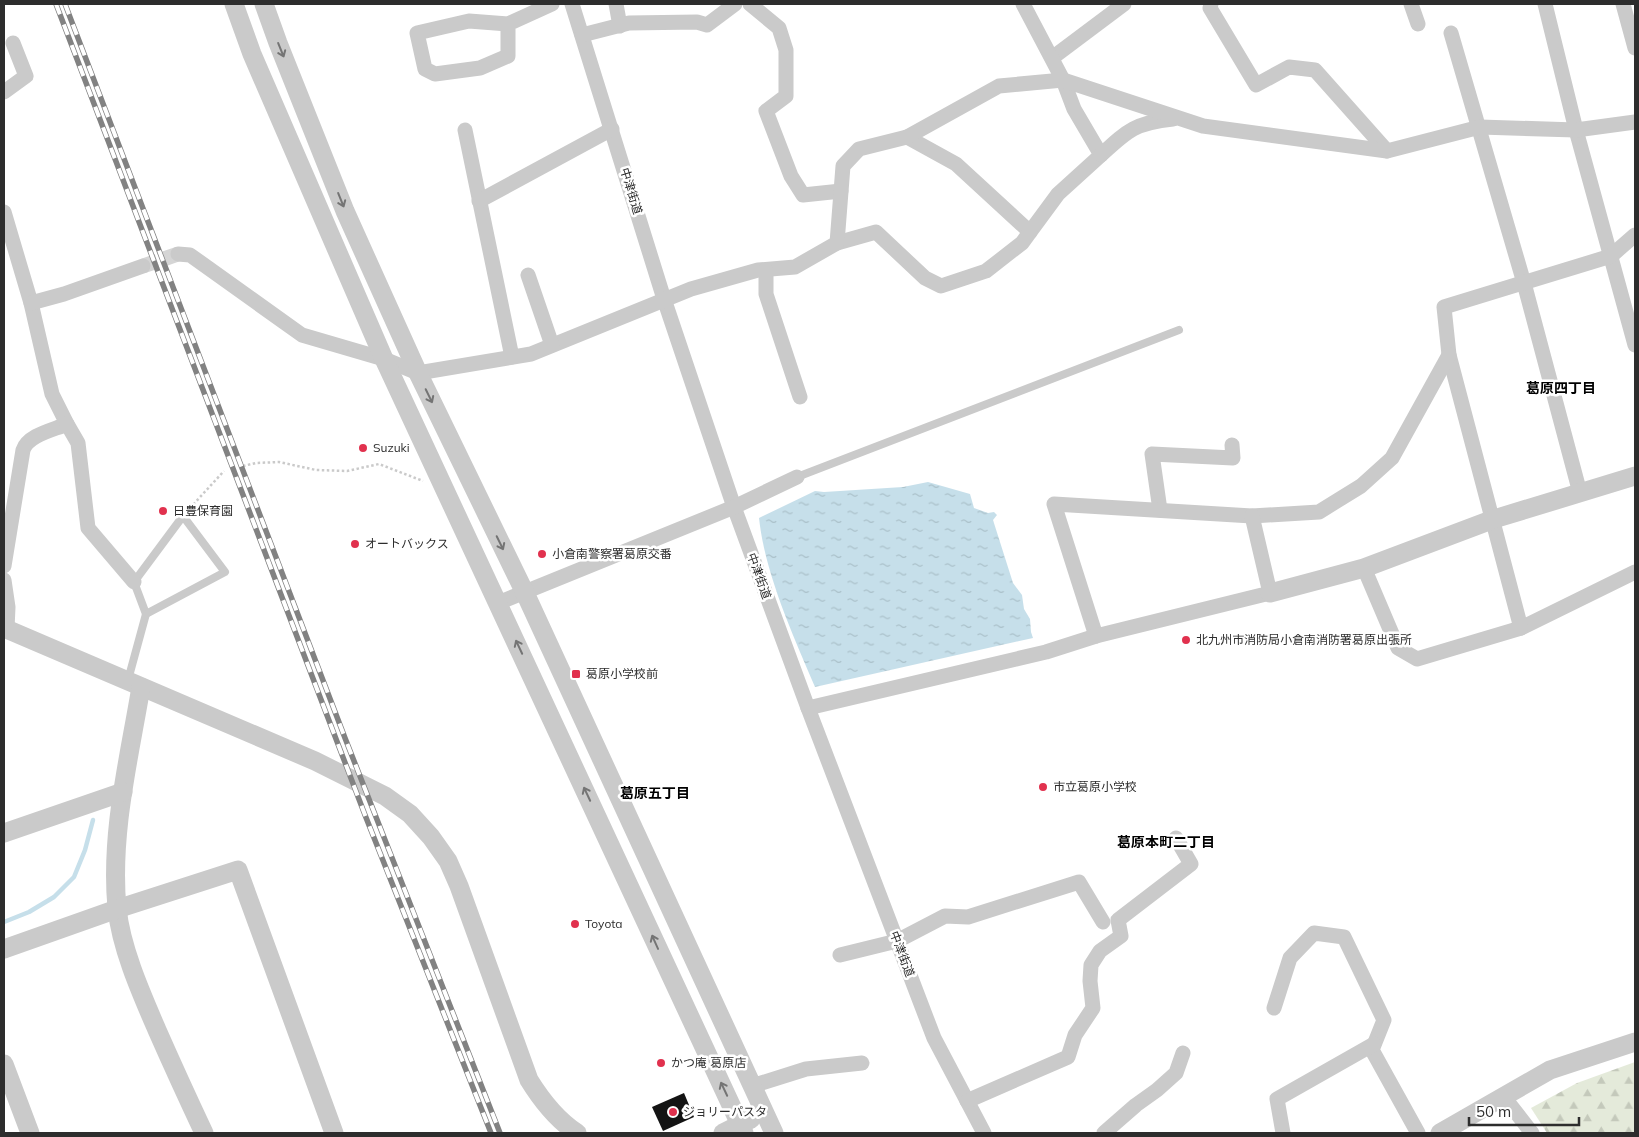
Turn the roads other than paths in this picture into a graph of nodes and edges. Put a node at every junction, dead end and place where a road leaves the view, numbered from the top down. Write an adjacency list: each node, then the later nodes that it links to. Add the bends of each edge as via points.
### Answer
1 (234, 4): 52 (street, via 252,54)
2 (264, 4): 53 (street, one-way to 53, via 345,211)
3 (552, 4): 14 (street)
4 (572, 4): 18 (street, 中津街道)
5 (616, 4): 16 (street)
6 (735, 4): 16 (street, via 707,25 697,22)
7 (750, 4): 33 (street, via 779,28 786,50 786,96 766,111 791,176 803,195)
8 (1023, 4): 21 (street)
9 (1124, 4): 21 (street)
10 (1211, 4): 31 (street, via 1210,8 1256,85 1289,67 1314,70)
11 (1411, 4): 15 (street)
12 (1545, 4): 29 (street)
13 (1624, 4): 20 (street)
14 (508, 24): 14 (street, via 508,56 480,68 435,74 425,69 417,32 469,20)
15 (1418, 24)
16 (620, 26): 18 (street)
17 (1451, 33): 26 (street)
18 (582, 35): 27 (street, 中津街道)
19 (13, 43): 23 (street, via 26,76)
20 (1635, 48)
21 (1052, 58): 22 (street)
22 (1063, 80): 24 (street); 30 (street, via 999,86); 32 (street, via 1074,110)
23 (4, 92)
24 (1180, 119): 31 (street, via 1203,126); 32 (street, via 1136,126)
25 (1635, 122): 29 (street)
26 (1480, 127): 29 (street); 31 (street); 44 (street)
27 (612, 129): 34 (street); 45 (street, 中津街道)
28 (464, 130): 34 (street)
29 (1576, 130): 40 (street)
30 (907, 137): 33 (street, via 859,149 843,166); 36 (street, via 956,164)
31 (1387, 151)
32 (1101, 154): 36 (street, via 1058,194)
33 (841, 191): 38 (street)
34 (479, 201): 51 (street)
35 (4, 212): 46 (street)
36 (1030, 232): 38 (street, via 1022,243 986,271 941,286 925,278 876,232)
37 (1635, 235): 40 (street)
38 (837, 243): 42 (street, via 794,267)
39 (178, 254): 52 (street, via 190,255 302,335)
40 (1610, 256): 44 (street); 49 (street)
41 (143, 266): 46 (street)
42 (766, 270): 45 (street, via 692,288); 54 (street, via 766,294)
43 (528, 275): 48 (street)
44 (1524, 282): 50 (street, via 1444,307); 59 (street)
45 (664, 299): 48 (street); 60 (street, 中津街道)
46 (31, 303): 55 (street, via 52,394)
47 (1179, 330): 58 (lane)
48 (552, 345): 51 (street, via 531,354)
49 (1635, 345)
50 (1449, 355): 62 (street, via 1392,458 1361,486 1319,512); 63 (street)
51 (512, 357): 53 (street)
52 (384, 359): 53 (street); 71 (street)
53 (418, 372): 69 (street, one-way to 69)
54 (800, 397)
55 (67, 424): 64 (street, via 25,444); 68 (street, via 78,443 88,528)
56 (1232, 444): 61 (street, via 1233,458 1152,454)
57 (1635, 476): 59 (street)
58 (797, 477): 60 (street)
59 (1580, 493): 63 (street)
60 (734, 507): 69 (street); 77 (street, 中津街道)
61 (1160, 510): 62 (street); 75 (street, via 1054,504)
62 (1252, 516): 70 (street)
63 (1494, 519): 65 (street); 74 (street)
64 (4, 566)
65 (1364, 568): 70 (street); 74 (street, via 1398,648 1417,659)
66 (1635, 572): 74 (street)
67 (4, 580): 73 (street, via 8,607)
68 (134, 582): 72 (lane); 72 (lane, via 183,516 225,572)
69 (524, 593): 71 (street); 92 (street)
70 (1270, 594): 75 (street)
71 (498, 602): 96 (street, one-way to 71)
72 (146, 614): 76 (lane)
73 (5, 628): 76 (street)
74 (1521, 628)
75 (1096, 636): 77 (street, via 1046,652)
76 (135, 684): 78 (street); 97 (street, via 315,762 385,796 410,814 448,861 529,1080)
77 (808, 708): 83 (street, 中津街道)
78 (123, 792): 79 (street); 81 (street, via 115,851)
79 (4, 833)
80 (1176, 838): 94 (street, via 1191,864 1118,920 1121,936 1100,951 1091,965 1092,1008 1075,1035 1068,1057)
81 (117, 909): 84 (street); 99 (street, via 142,995); 100 (street, via 238,870)
82 (1103, 922): 83 (street, via 1079,882 968,917 945,916)
83 (897, 941): 85 (street); 94 (street, 中津街道, via 934,1038)
84 (4, 949)
85 (840, 955)
86 (1274, 1008): 88 (street, via 1290,958 1314,933 1344,937 1384,1020)
87 (1635, 1042): 93 (street, via 1550,1070)
88 (1374, 1044): 105 (street, via 1277,1100); 106 (street, via 1372,1050)
89 (1183, 1053): 104 (street, via 1176,1073)
90 (862, 1063): 92 (street, via 806,1069)
91 (4, 1064): 98 (street)
92 (752, 1086): 95 (street)
93 (1504, 1097): 107 (street); 108 (street)
94 (967, 1101): 103 (street, 中津街道)
95 (764, 1112): 96 (street); 102 (street)
96 (742, 1129): 101 (street)
97 (568, 1131)
98 (30, 1133)
99 (204, 1133)
100 (334, 1133)
101 (723, 1133)
102 (774, 1133)
103 (984, 1133)
104 (1104, 1133)
105 (1283, 1133)
106 (1418, 1133)
107 (1440, 1133)
108 (1532, 1133)

